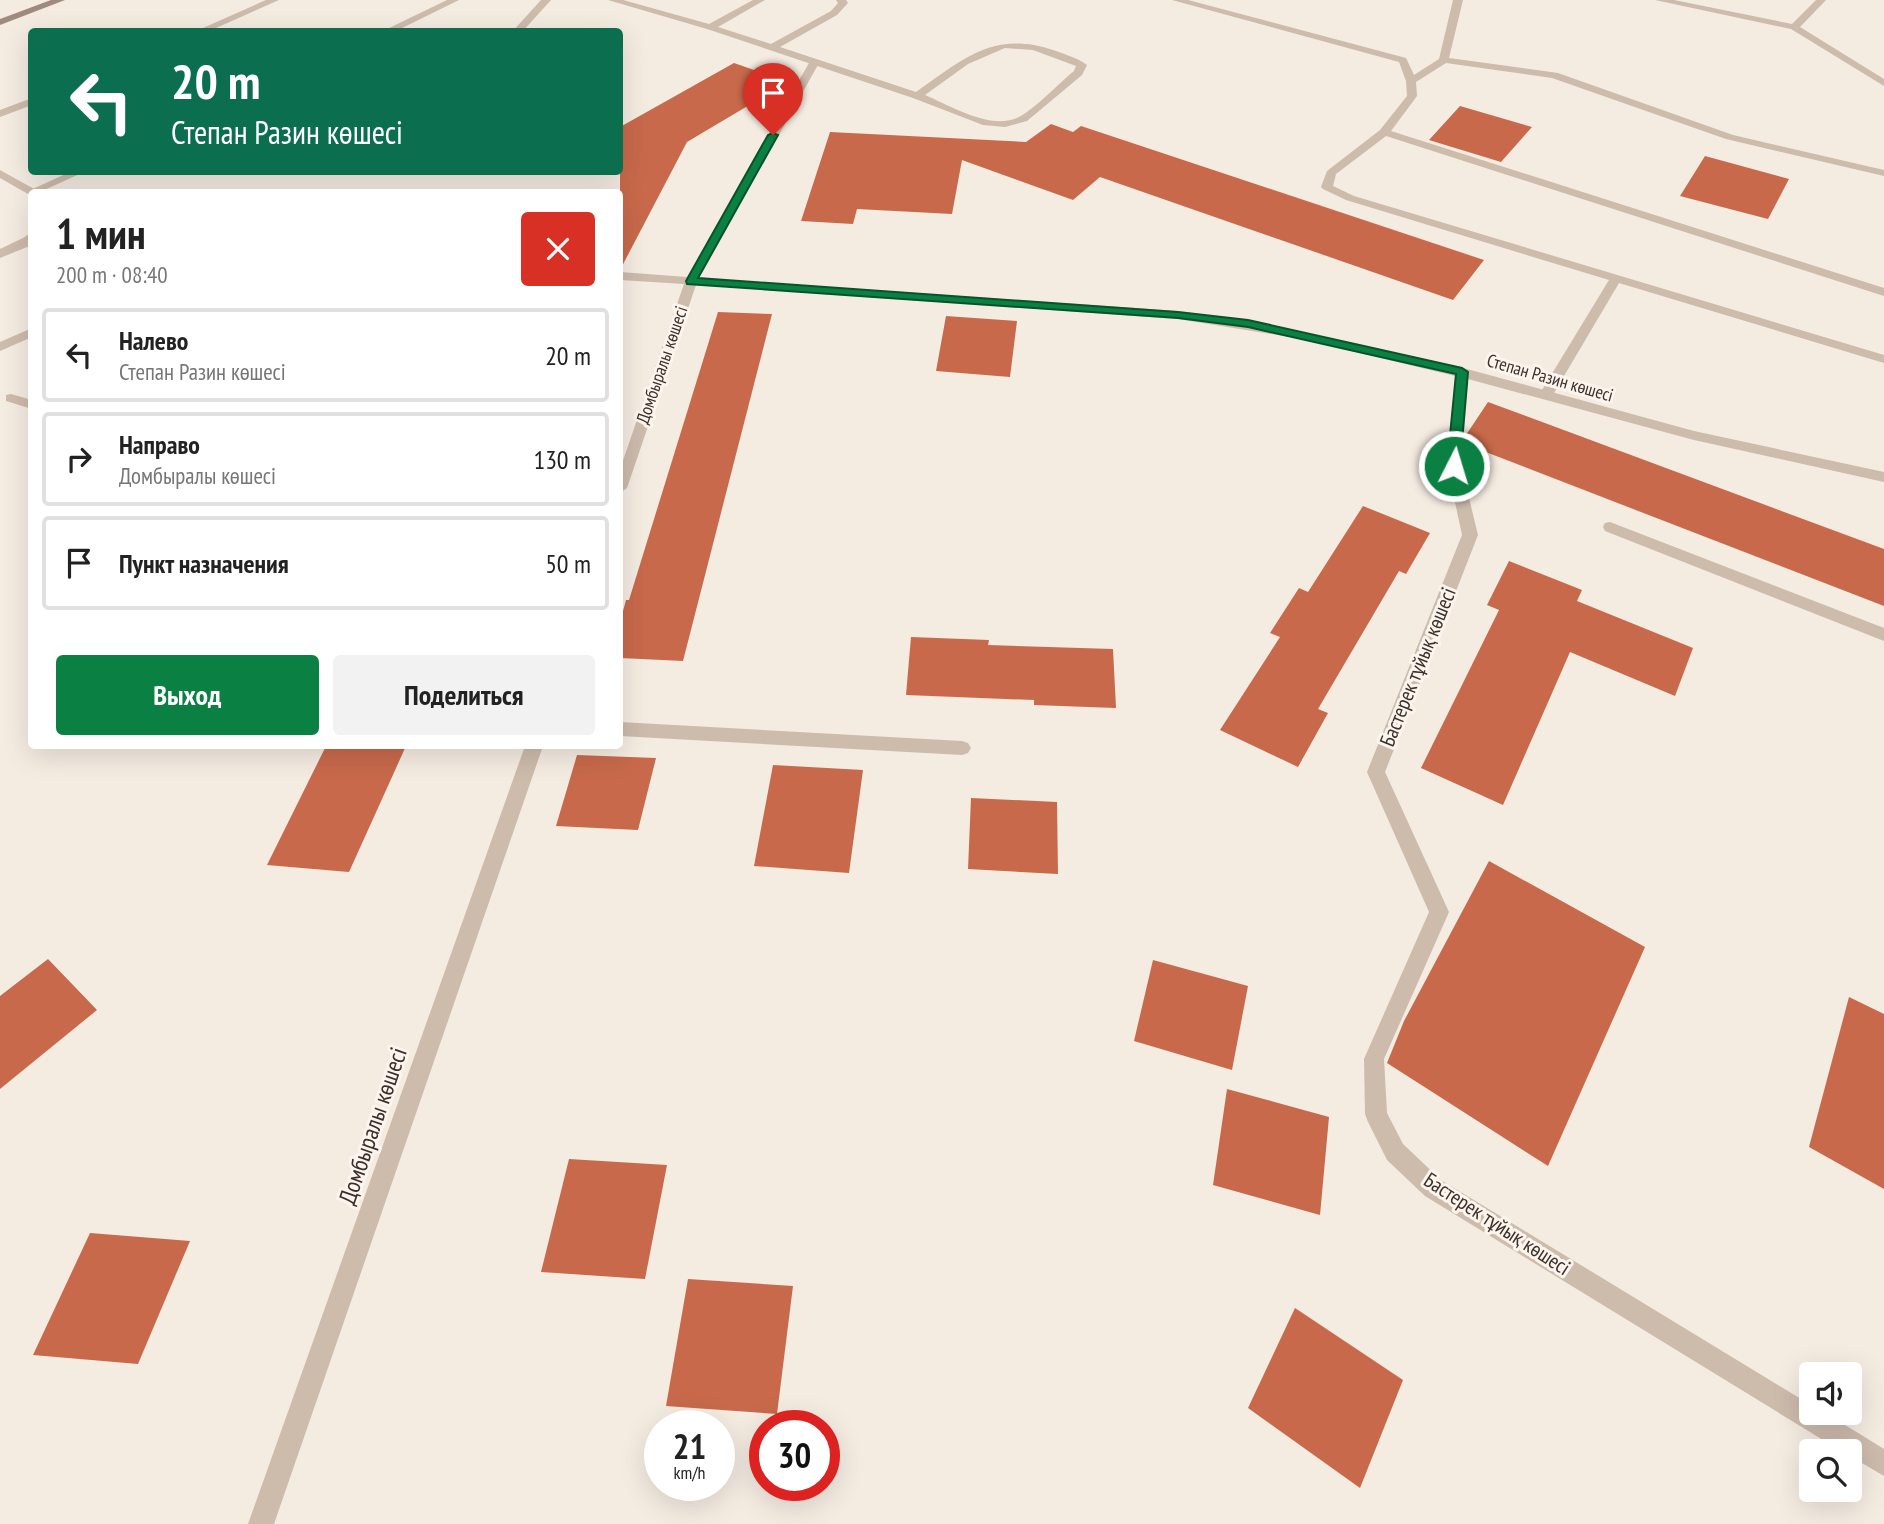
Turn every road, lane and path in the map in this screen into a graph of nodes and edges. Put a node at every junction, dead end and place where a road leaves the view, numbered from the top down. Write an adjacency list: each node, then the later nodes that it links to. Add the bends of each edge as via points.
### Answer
1 (60, 0): 12 (street)
2 (274, 0): 15 (street)
3 (454, 0): 16 (street)
4 (546, 0): 17 (street)
5 (612, 0): 13 (street)
6 (760, 0): 13 (street)
7 (841, 0): 18 (street, via 834,13)
8 (1177, 0): 21 (street, via 1403,60)
9 (1458, 0): 19 (street)
10 (1660, 0): 14 (street)
11 (1821, 0): 14 (street)
12 (0, 22)
13 (710, 27): 18 (street)
14 (1794, 27): 22 (street)
15 (208, 28)
16 (393, 28)
17 (520, 28)
18 (772, 48): 20 (street)
19 (1444, 60): 21 (street); 28 (street, via 1554,75 1730,137)
20 (814, 63): 23 (street); 36 (street, Домбыралы көшесі)
21 (1411, 81): 26 (street, via 1412,96)
22 (1884, 83)
23 (917, 96): 23 (street, via 984,122 1005,124 1023,119 1082,65 1019,45 997,48 980,54)
24 (28, 103): 25 (street)
25 (0, 114)
26 (1384, 132): 35 (street, via 1331,173 1327,187 1350,198); 37 (street)
27 (0, 173): 31 (street)
28 (1884, 173)
29 (71, 175): 30 (street)
30 (39, 189)
31 (28, 190)
32 (28, 240): 33 (street)
33 (0, 254)
34 (623, 276): 36 (street, Степан Разин көшесі)
35 (1616, 278): 40 (street); 42 (street)
36 (691, 281): 41 (street, Степан Разин көшесі, via 1178,315 1248,324); 46 (street, Домбыралы көшесі)
37 (1884, 292)
38 (28, 334): 39 (street)
39 (0, 346)
40 (1884, 359)
41 (1462, 372): 42 (street, Степан Разин көшесі); 52 (street, Бастерек тұйық көшесі, via 1454,466 1470,535 1376,772 1439,912 1374,1059 1376,1114 1395,1152 1433,1188)
42 (1546, 395): 45 (street, Степан Разин көшесі, via 1670,429)
43 (11, 398): 44 (street)
44 (28, 404)
45 (1884, 477)
46 (623, 479)
47 (1610, 527): 48 (street)
48 (1884, 635)
49 (623, 729): 50 (street)
50 (962, 748)
51 (533, 749): 53 (street, Домбыралы көшесі)
52 (1884, 1463)
53 (261, 1524)

